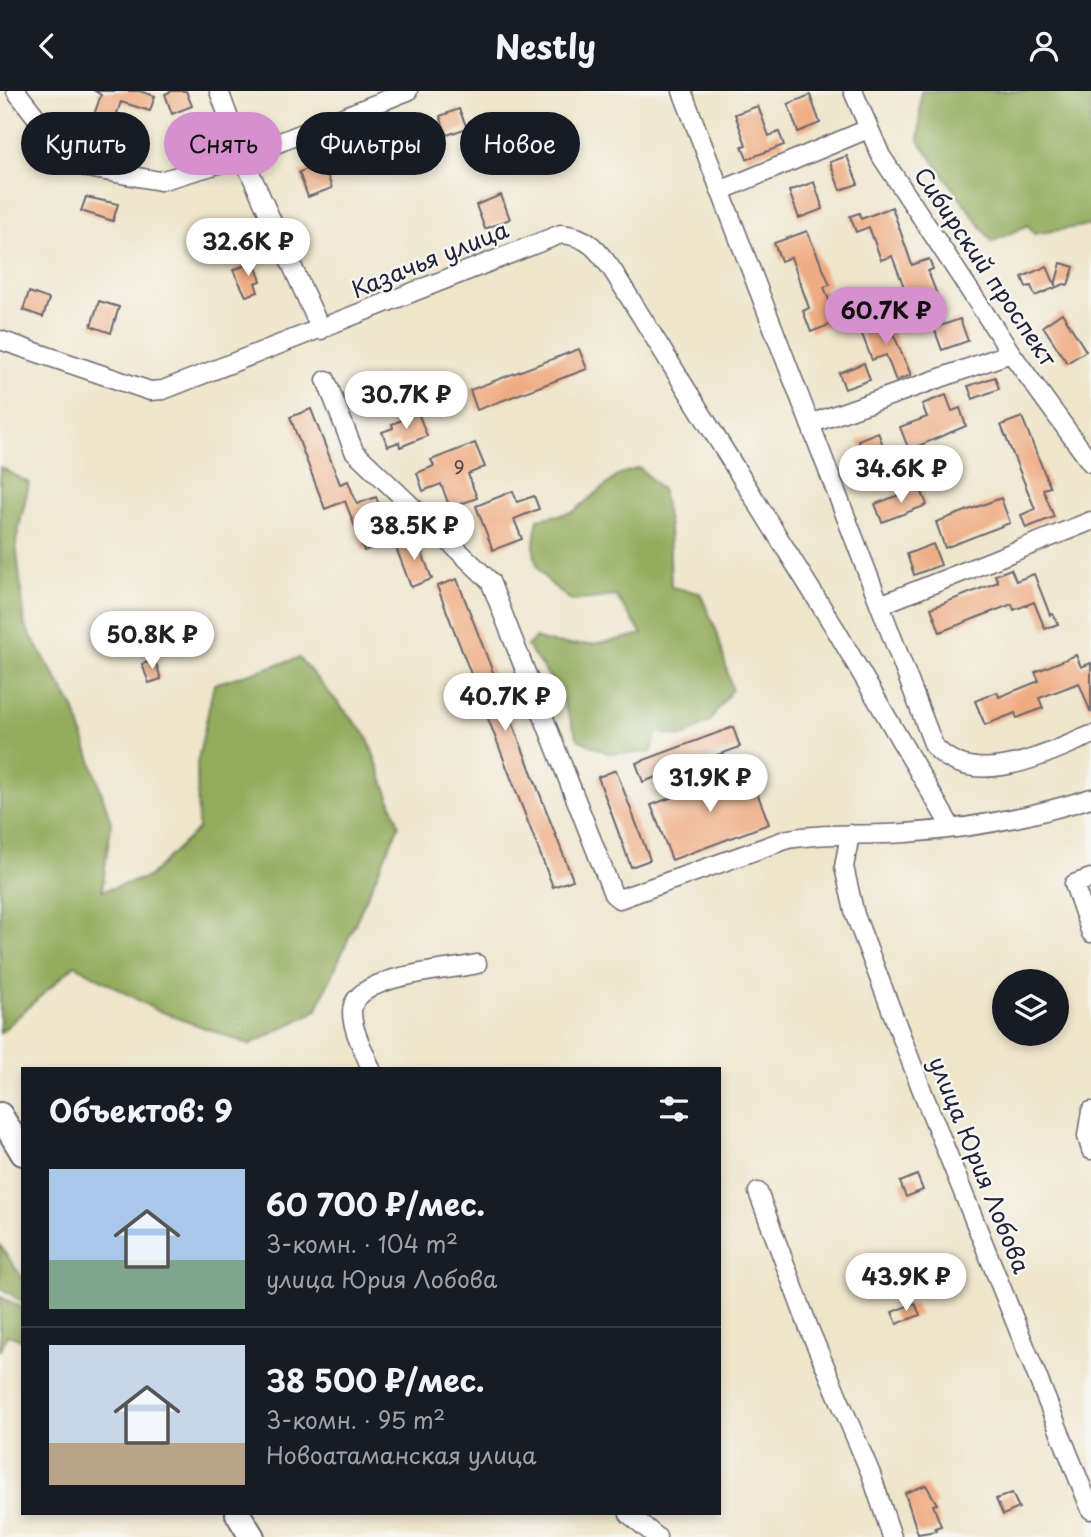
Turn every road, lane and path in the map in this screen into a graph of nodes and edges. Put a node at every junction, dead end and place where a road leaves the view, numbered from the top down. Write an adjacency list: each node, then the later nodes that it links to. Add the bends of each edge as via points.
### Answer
1 (16, 91): 9 (street, via 64,153 88,168 160,181)
2 (219, 91): 6 (street)
3 (408, 91): 8 (street)
4 (682, 91): 11 (street)
5 (853, 91): 7 (street, Сибирский проспект)
6 (227, 112)
7 (868, 129): 11 (street); 14 (street, Сибирский проспект, via 881,156)
8 (282, 141)
9 (181, 175)
10 (251, 175): 12 (street)
11 (720, 191): 16 (street)
12 (321, 330): 13 (street, Казачья улица, via 150,391); 22 (street, Казачья улица, via 561,234 589,241 613,271 836,630)
13 (0, 340)
14 (1011, 353): 16 (street); 17 (street, Сибирский проспект)
15 (326, 380): 23 (street, via 355,451 490,581 612,894 619,899 631,896 788,839)
16 (810, 424): 19 (street)
17 (1091, 463)
18 (1091, 521): 19 (street)
19 (880, 605): 20 (street, via 934,746 948,759 1004,767)
20 (1091, 735)
21 (1091, 799): 22 (street, via 1017,818)
22 (951, 827): 23 (street)
23 (850, 834): 33 (street, улица Юрия Лобова, via 844,867 859,924)
24 (1091, 878): 25 (street, via 1074,884)
25 (1091, 933)
26 (477, 964): 27 (street, via 396,978 373,985 357,997 352,1011)
27 (370, 1067)
28 (0, 1115): 30 (highway)
29 (1089, 1115): 31 (street)
30 (21, 1150)
31 (1091, 1150)
32 (758, 1192): 38 (street)
33 (1091, 1510)
34 (239, 1515): 36 (highway)
35 (630, 1515): 37 (street)
36 (252, 1537)
37 (657, 1537)
38 (892, 1537)

